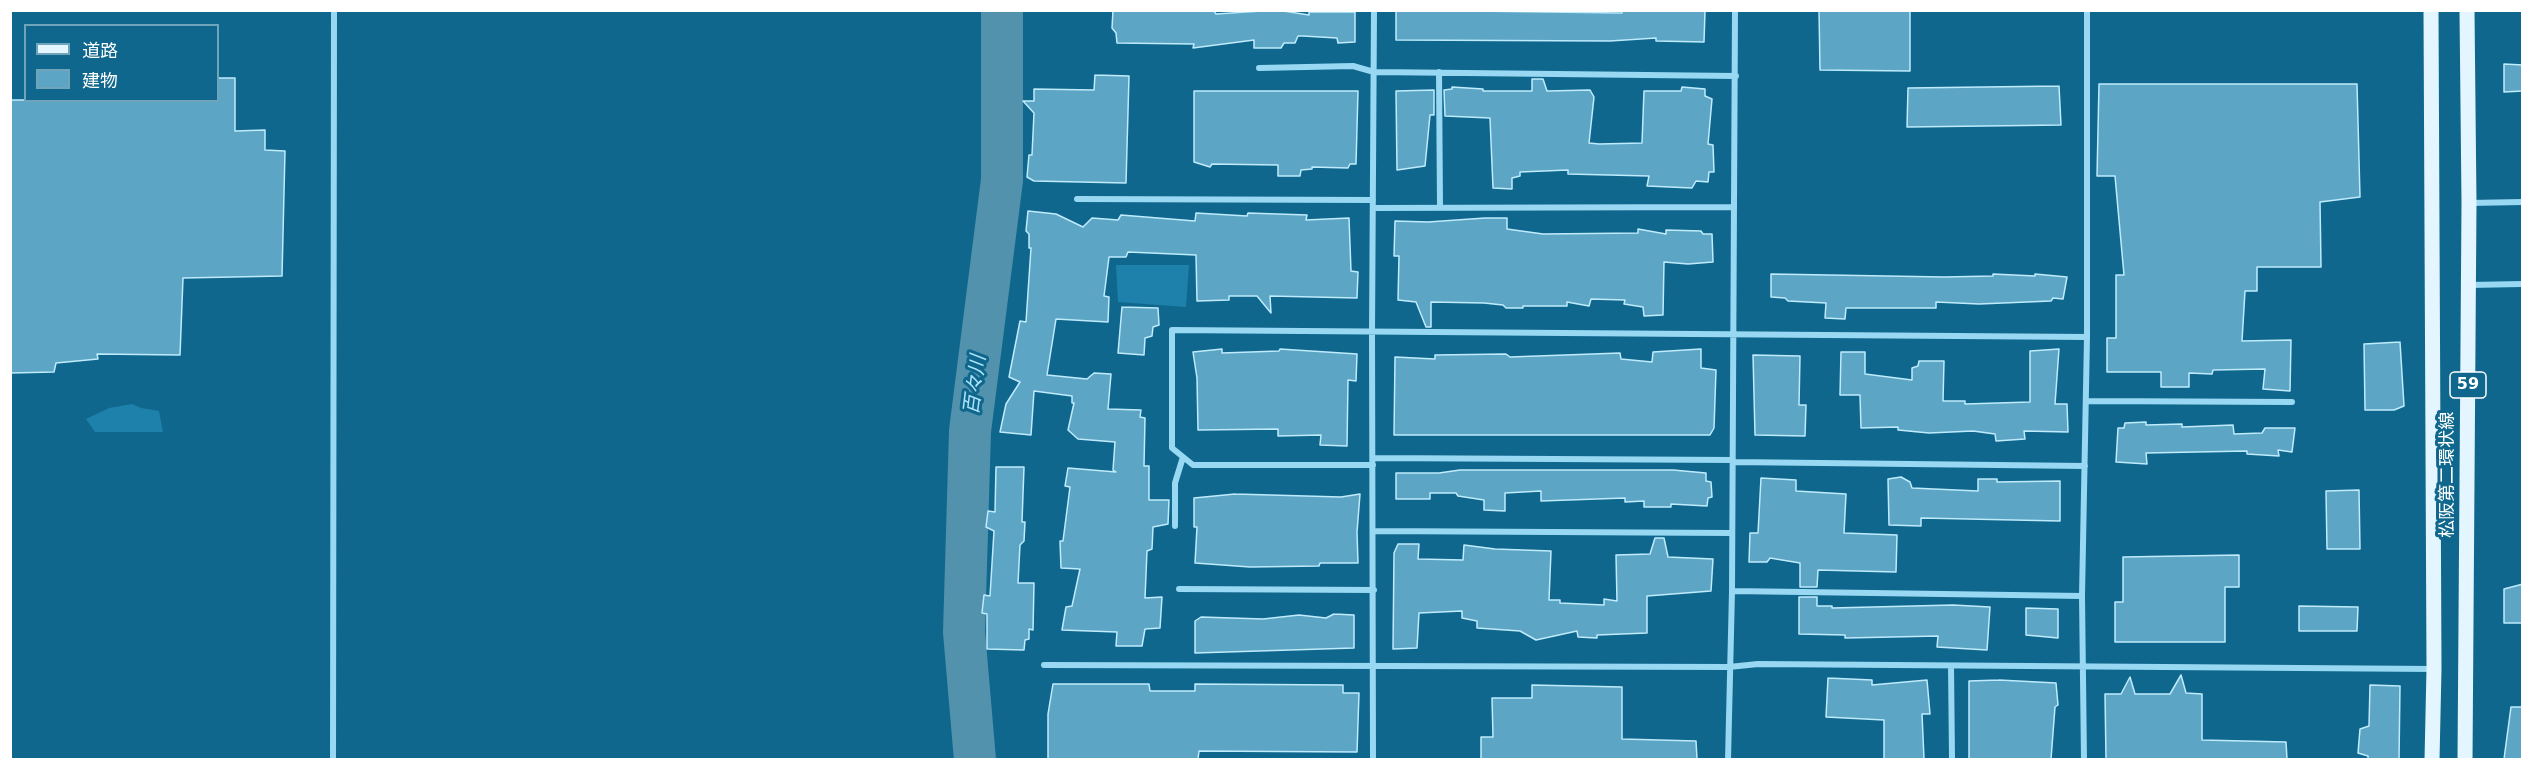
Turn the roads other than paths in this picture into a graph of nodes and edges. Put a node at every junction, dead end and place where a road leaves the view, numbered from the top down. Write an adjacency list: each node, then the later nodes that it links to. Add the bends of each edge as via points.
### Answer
1 (334, 10): 43 (street)
2 (1374, 10): 8 (street)
3 (1735, 10): 10 (street)
4 (2087, 10): 22 (street)
5 (2431, 10): 41 (main road, 松阪第二環状線 / 59)
6 (2467, 10): 14 (main road, 松阪第二環状線 / 59)
7 (1259, 68): 8 (street, via 1353,66)
8 (1374, 72): 9 (street); 12 (street)
9 (1439, 72): 10 (street); 15 (street)
10 (1736, 76): 16 (street)
11 (1077, 199): 12 (street)
12 (1373, 200): 17 (street)
13 (2523, 202): 14 (street)
14 (2469, 203): 19 (main road, 松阪第二環状線 / 59)
15 (1440, 207): 16 (street); 17 (street)
16 (1733, 207): 21 (street)
17 (1373, 208): 20 (street)
18 (2523, 284): 19 (street)
19 (2469, 285): 48 (main road, 松阪第二環状線 / 59)
20 (1372, 332): 21 (street); 25 (street, via 1172,330 1172,448); 26 (street)
21 (1732, 334): 22 (street); 27 (street)
22 (2087, 337): 23 (street)
23 (2086, 401): 24 (street); 28 (street)
24 (2292, 402)
25 (1183, 457): 26 (street, via 1193,465); 29 (street, via 1175,483)
26 (1373, 461): 27 (street); 30 (street)
27 (1733, 461): 28 (street); 31 (street)
28 (2085, 466): 35 (street)
29 (1175, 526)
30 (1373, 531): 31 (street); 33 (street)
31 (1731, 533): 34 (street)
32 (1179, 589): 33 (street)
33 (1374, 590): 37 (street)
34 (1732, 591): 35 (street); 39 (street)
35 (2082, 596): 40 (street)
36 (1044, 665): 37 (street)
37 (1374, 665): 39 (street); 44 (street)
38 (1951, 666): 39 (street); 40 (street); 42 (street)
39 (1730, 667): 45 (street)
40 (2084, 667): 41 (street); 46 (street)
41 (2434, 669): 47 (main road, 松阪第二環状線 / 59)
42 (1952, 758)
43 (333, 759)
44 (1373, 759)
45 (1728, 759)
46 (2084, 759)
47 (2432, 759)
48 (2465, 759)

